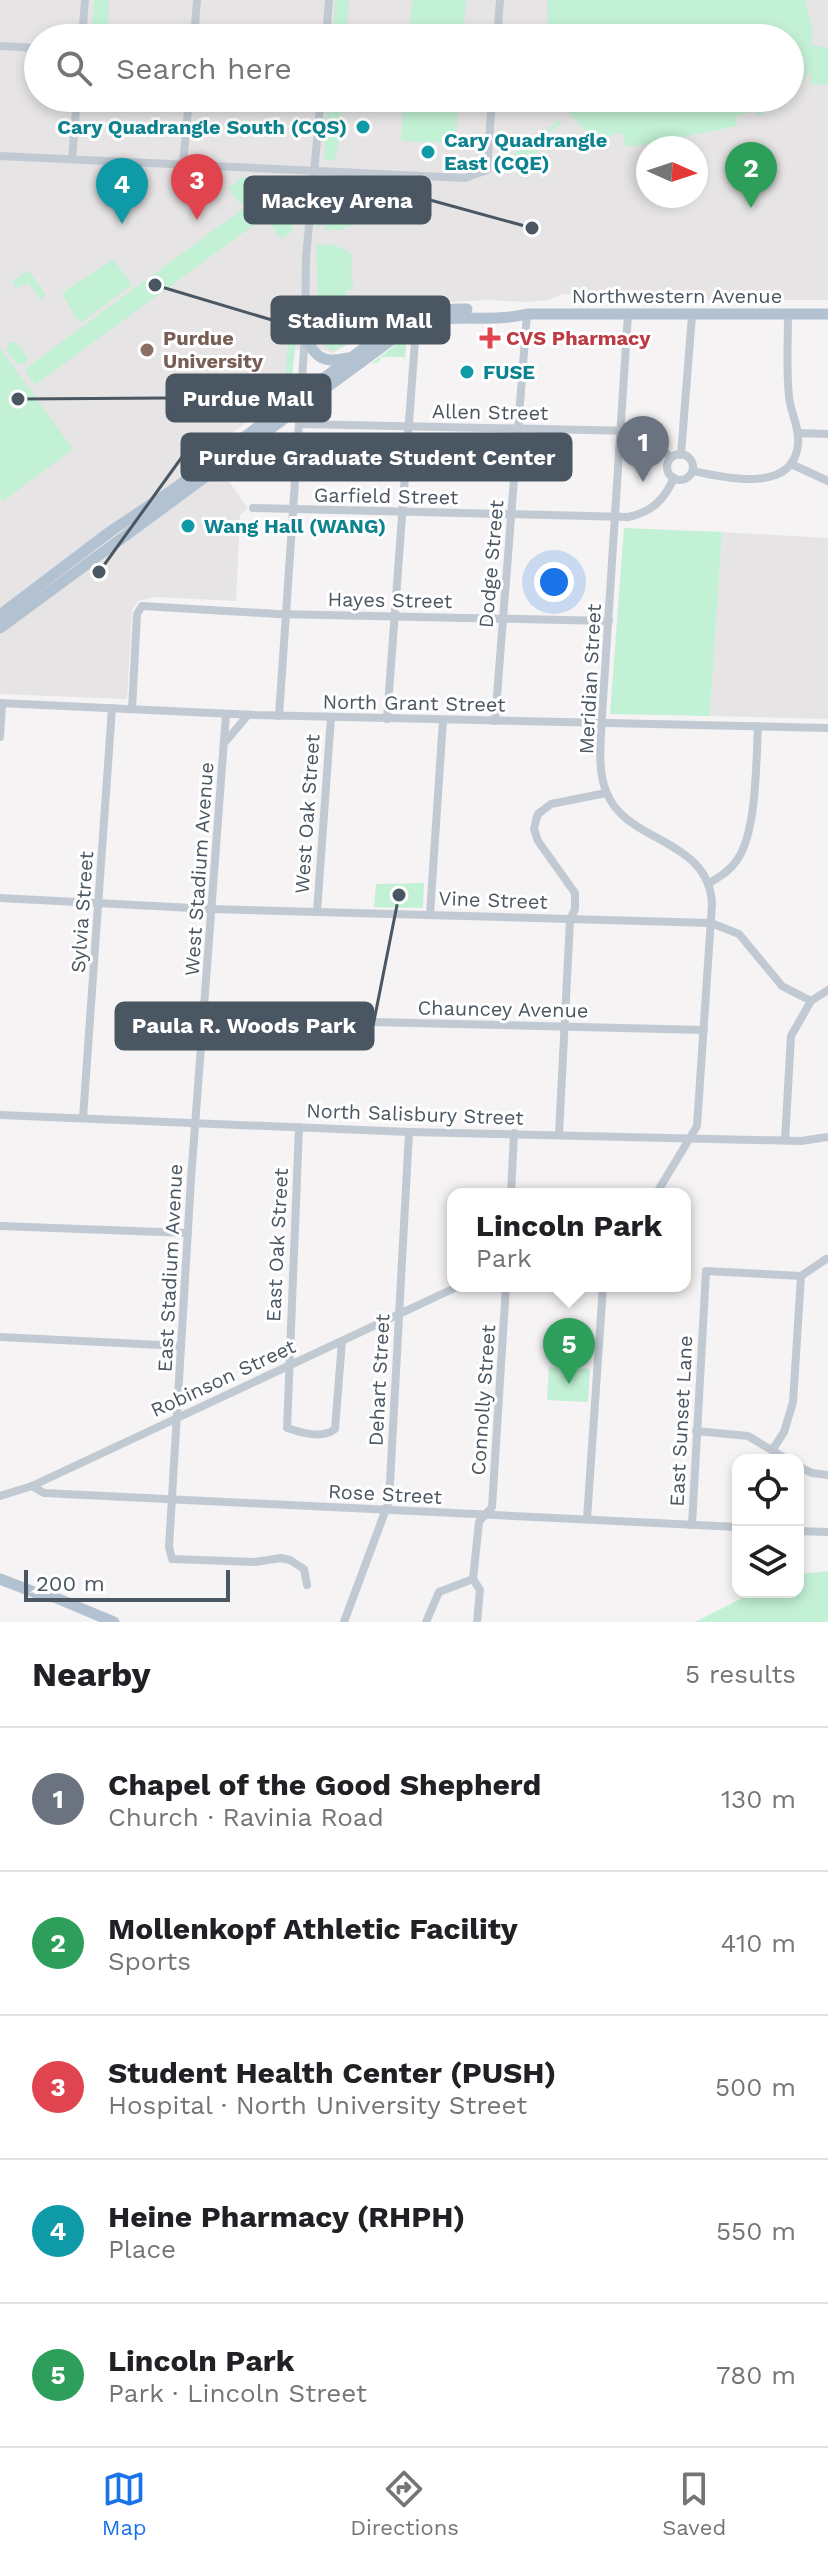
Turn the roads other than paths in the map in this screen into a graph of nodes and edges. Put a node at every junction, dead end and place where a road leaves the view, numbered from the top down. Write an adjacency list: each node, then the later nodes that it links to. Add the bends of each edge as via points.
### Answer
1 (85, 0): 5 (street)
2 (197, 0): 6 (street)
3 (329, 0): 7 (street)
4 (500, 0): 8 (street)
5 (83, 24)
6 (195, 24)
7 (327, 24)
8 (498, 24)
9 (0, 46): 10 (street)
10 (24, 47)
11 (76, 112): 16 (street)
12 (188, 112): 17 (street)
13 (320, 112): 18 (street)
14 (491, 112): 18 (street, via 487,170 472,177)
15 (0, 156): 16 (street)
16 (72, 159): 17 (street)
17 (183, 165): 18 (street)
18 (315, 171): 25 (street)
19 (527, 314): 20 (main road, Northwestern Avenue); 24 (main road, Northwestern Avenue, via 446,317); 26 (main road, Northwestern Avenue, via 458,309 422,314); 31 (street, Dodge Street)
20 (628, 314): 22 (main road, Northwestern Avenue); 32 (street, Meridian Street)
21 (828, 314): 23 (main road, Northwestern Avenue)
22 (692, 315): 23 (main road, Northwestern Avenue); 35 (street)
23 (788, 315): 33 (street, via 789,394)
24 (411, 327): 28 (main road, Northwestern Avenue); 30 (street, via 415,341)
25 (305, 335): 26 (main road, via 321,359); 27 (street)
26 (351, 357): 27 (main road, Northwestern Avenue)
27 (301, 394): 28 (street); 47 (main road, Northwestern Avenue)
28 (300, 408): 29 (street); 51 (main road, Northwestern Avenue)
29 (299, 424): 30 (street, Allen Street); 42 (street)
30 (409, 426): 31 (street, Allen Street); 43 (street)
31 (518, 428): 32 (street, Allen Street); 44 (street, Dodge Street)
32 (620, 431): 36 (street, Allen Street, via 645,434); 45 (street, Meridian Street)
33 (798, 433): 34 (street); 37 (street)
34 (828, 434)
35 (681, 455): 36 (street); 38 (street, via 691,460)
36 (671, 458): 39 (street, via 668,469)
37 (791, 464): 38 (street, via 761,478); 40 (street)
38 (693, 471): 39 (street, via 685,479)
39 (674, 478): 45 (street, Garfield Street, via 652,508)
40 (828, 481)
41 (253, 508): 42 (street, Garfield Street)
42 (294, 510): 43 (street, Garfield Street); 46 (street)
43 (403, 513): 44 (street, Garfield Street); 48 (street)
44 (512, 515): 45 (street, Garfield Street); 49 (street, Dodge Street)
45 (615, 518): 50 (street, Meridian Street)
46 (286, 614): 48 (street, Hayes Street); 54 (street, Hayes Street, via 144,606 138,610); 57 (street)
47 (0, 615)
48 (396, 617): 49 (street, Hayes Street); 59 (street)
49 (503, 618): 50 (street, Hayes Street); 61 (street, Dodge Street)
50 (609, 621): 62 (street, Meridian Street)
51 (0, 628)
52 (1, 703): 53 (street, North Grant Street); 65 (street)
53 (112, 708): 54 (street, North Grant Street); 70 (street, Sylvia Street)
54 (132, 709): 55 (street, North Grant Street)
55 (226, 714): 56 (street, North Grant Street); 66 (street, West Stadium Avenue)
56 (249, 715): 57 (street, North Grant Street); 66 (street)
57 (279, 716): 58 (street, North Grant Street)
58 (331, 717): 59 (street, North Grant Street); 72 (street, West Oak Street)
59 (387, 719): 60 (street, North Grant Street)
60 (443, 720): 61 (street, North Grant Street); 73 (street)
61 (495, 721): 62 (street, North Grant Street)
62 (602, 724): 63 (street, North Grant Street); 67 (street, Meridian Street)
63 (758, 726): 64 (street, North Grant Street); 68 (street, via 745,847 731,868)
64 (828, 728)
65 (0, 737)
66 (224, 745): 71 (street, West Stadium Avenue)
67 (606, 793): 68 (street, via 628,819 686,855); 74 (street, via 551,804 536,820 538,841 575,893)
68 (708, 884): 75 (street)
69 (0, 898): 70 (street, Vine Street)
70 (99, 903): 71 (street, Vine Street); 82 (street, Sylvia Street)
71 (211, 909): 72 (street, Vine Street); 78 (street, West Stadium Avenue)
72 (317, 912): 73 (street, Vine Street)
73 (430, 914): 74 (street, Vine Street)
74 (570, 920): 75 (street, Vine Street); 79 (street)
75 (711, 923): 77 (street, Vine Street, via 739,934 782,986); 80 (street)
76 (828, 990): 77 (street)
77 (811, 1001): 90 (street, via 791,1036)
78 (205, 1018): 79 (street, Chauncey Avenue); 83 (street, West Stadium Avenue)
79 (567, 1026): 80 (street, Chauncey Avenue); 87 (street)
80 (704, 1030): 88 (street, via 697,1126)
81 (0, 1115): 82 (street, North Salisbury Street)
82 (83, 1118): 83 (street, North Salisbury Street)
83 (195, 1123): 84 (street, North Salisbury Street); 94 (street, East Stadium Avenue)
84 (299, 1127): 85 (street, North Salisbury Street); 104 (street, East Oak Street)
85 (409, 1132): 86 (street, North Salisbury Street); 100 (street, Dehart Street)
86 (514, 1133): 87 (street, North Salisbury Street); 91 (street)
87 (559, 1134): 88 (street, North Salisbury Street)
88 (690, 1137): 90 (street, North Salisbury Street); 92 (street)
89 (828, 1137): 90 (street, North Salisbury Street)
90 (785, 1140)
91 (511, 1188)
92 (660, 1188)
93 (0, 1226): 94 (street)
94 (188, 1233): 103 (street, East Stadium Avenue)
95 (826, 1259): 96 (street)
96 (801, 1276): 106 (street, East Sunset Lane, via 706,1271); 107 (street, via 793,1402)
97 (447, 1292): 100 (street, Robinson Street)
98 (506, 1292): 115 (street, Connolly Street, via 492,1507)
99 (603, 1292): 116 (street)
100 (398, 1315): 102 (street, Robinson Street); 114 (street, Dehart Street)
101 (0, 1337): 103 (street)
102 (342, 1341): 104 (street, Robinson Street); 104 (street, East Oak Street, via 337,1422 331,1433 287,1428)
103 (181, 1346): 105 (street, East Stadium Avenue)
104 (290, 1365): 105 (street, Robinson Street)
105 (177, 1417): 111 (street, Robinson Street); 113 (street, East Stadium Avenue)
106 (696, 1431): 107 (street, via 739,1434); 117 (street, East Sunset Lane)
107 (773, 1449): 108 (street)
108 (780, 1454)
109 (804, 1469): 110 (street)
110 (828, 1475)
111 (32, 1486): 112 (street, Robinson Street); 113 (street, Rose Street, via 44,1493)
112 (0, 1496)
113 (172, 1499): 114 (street, Rose Street); 124 (street, East Stadium Avenue, via 172,1559 290,1560 304,1569)
114 (386, 1510): 115 (street, Rose Street); 127 (street, Dehart Street)
115 (487, 1514): 116 (street, Rose Street); 123 (street, Connolly Street, via 479,1522)
116 (587, 1519): 117 (street, Rose Street)
117 (692, 1525): 118 (street, Rose Street)
118 (732, 1527)
119 (804, 1531): 120 (street)
120 (828, 1532)
121 (0, 1572): 125 (main road)
122 (0, 1579): 125 (main road)
123 (473, 1579): 128 (street, via 439,1592); 129 (street, Connolly Street, via 480,1590)
124 (307, 1585)
125 (54, 1597): 126 (main road)
126 (114, 1622)
127 (344, 1622)
128 (426, 1622)
129 (477, 1622)

